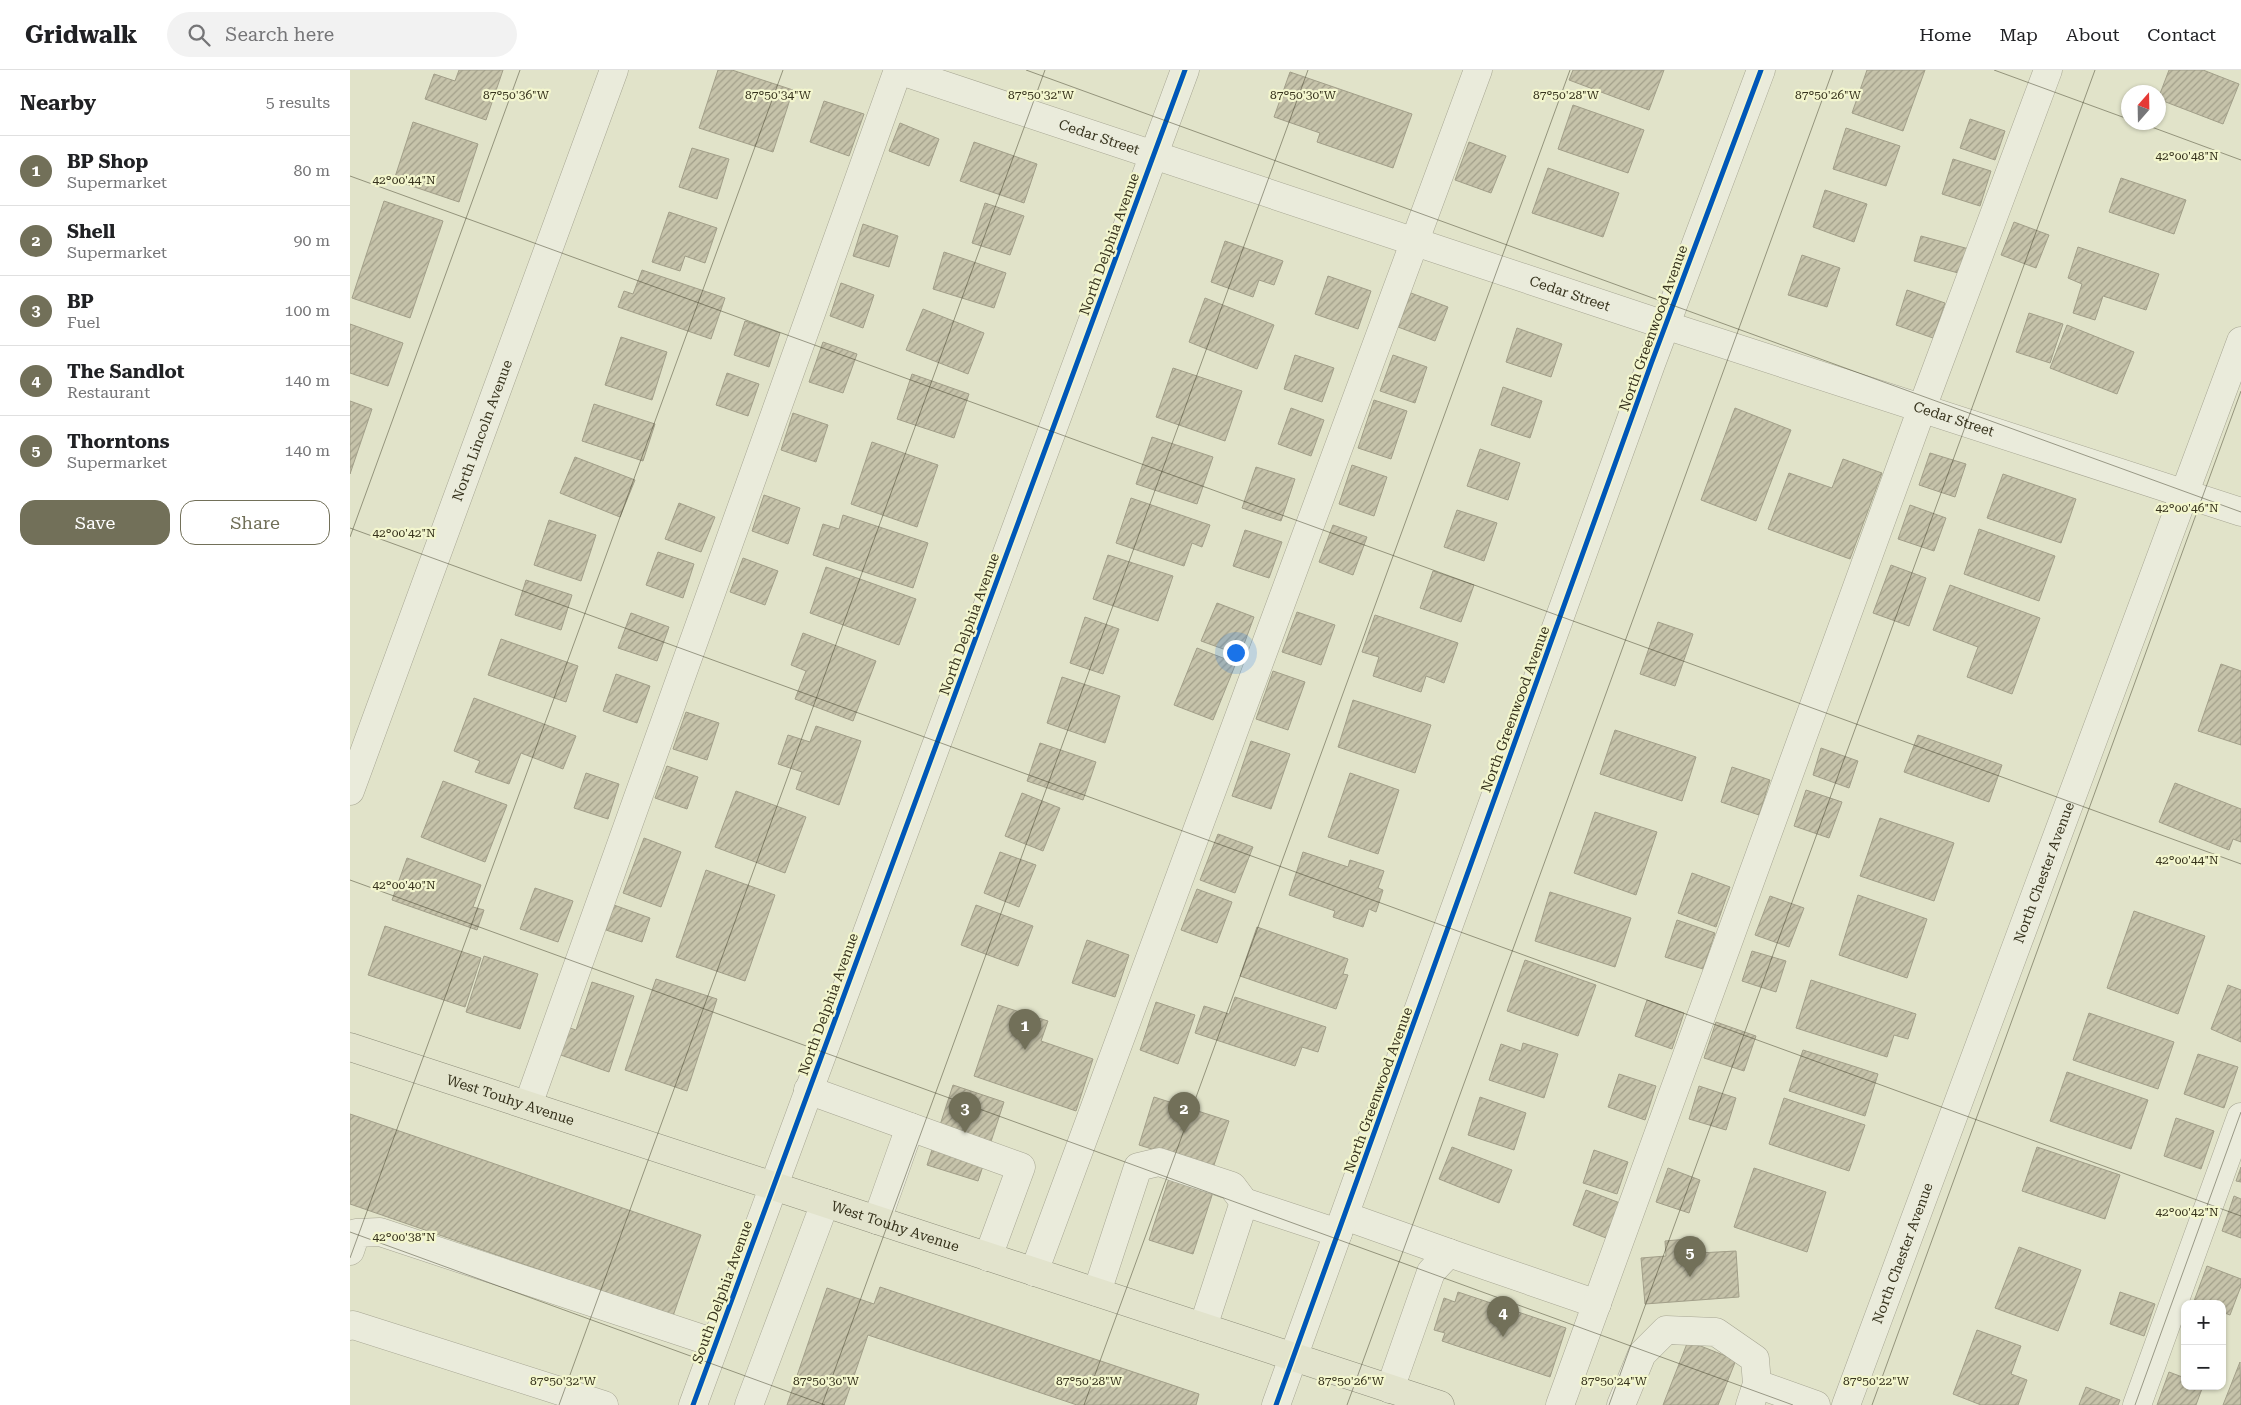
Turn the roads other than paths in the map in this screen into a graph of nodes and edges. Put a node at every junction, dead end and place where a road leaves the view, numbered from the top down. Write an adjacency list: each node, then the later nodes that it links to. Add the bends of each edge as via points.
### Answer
1 (614, 70): 14 (street, North Lincoln Avenue)
2 (898, 70): 7 (street, Cedar Street); 17 (street)
3 (1185, 70): 7 (street, North Delphia Avenue)
4 (1478, 70): 8 (street)
5 (1761, 70): 9 (street, North Greenwood Avenue)
6 (2048, 70): 11 (street)
7 (1154, 156): 8 (street, Cedar Street); 16 (street, North Delphia Avenue)
8 (1414, 241): 9 (street, Cedar Street); 28 (street)
9 (1666, 325): 11 (street, Cedar Street); 24 (street, North Greenwood Avenue)
10 (2241, 341): 12 (street, North Chester Avenue)
11 (1922, 408): 12 (street, Cedar Street); 30 (street)
12 (2186, 494): 13 (street, Cedar Street); 45 (street, North Chester Avenue)
13 (2241, 512)
14 (350, 791)
15 (350, 1046): 17 (main road, West Touhy Avenue)
16 (808, 1090): 19 (street); 20 (street, North Delphia Avenue)
17 (528, 1105): 20 (main road, West Touhy Avenue)
18 (2241, 1117): 46 (street)
19 (910, 1127): 23 (street); 27 (street, via 1021,1167)
20 (772, 1186): 22 (main road, West Touhy Avenue); 33 (street, South Delphia Avenue)
21 (1244, 1202): 24 (street); 29 (street, via 1232,1186 1158,1162 1138,1167); 32 (street)
22 (825, 1203): 23 (main road, West Touhy Avenue); 40 (street)
23 (878, 1220): 27 (main road, West Touhy Avenue)
24 (1341, 1225): 26 (street); 34 (street, North Greenwood Avenue)
25 (350, 1251): 33 (street, via 356,1233 380,1232)
26 (1449, 1253): 30 (street); 35 (street, via 1431,1272)
27 (988, 1257): 28 (main road, West Touhy Avenue)
28 (1034, 1272): 29 (main road, West Touhy Avenue)
29 (1096, 1292): 32 (main road, West Touhy Avenue)
30 (1597, 1304): 42 (street)
31 (350, 1326): 38 (street)
32 (1203, 1327): 34 (main road, West Touhy Avenue)
33 (715, 1343): 39 (street, South Delphia Avenue)
34 (1294, 1357): 35 (main road, West Touhy Avenue); 41 (street, North Greenwood Avenue)
35 (1390, 1389): 37 (main road, West Touhy Avenue)
36 (1753, 1395): 43 (street, via 1755,1359 1716,1332 1666,1330 1642,1354); 44 (street)
37 (1435, 1404)
38 (604, 1405)
39 (693, 1405)
40 (749, 1405)
41 (1276, 1405)
42 (1560, 1405)
43 (1621, 1405)
44 (1816, 1405)
45 (1846, 1405)
46 (2137, 1405)

